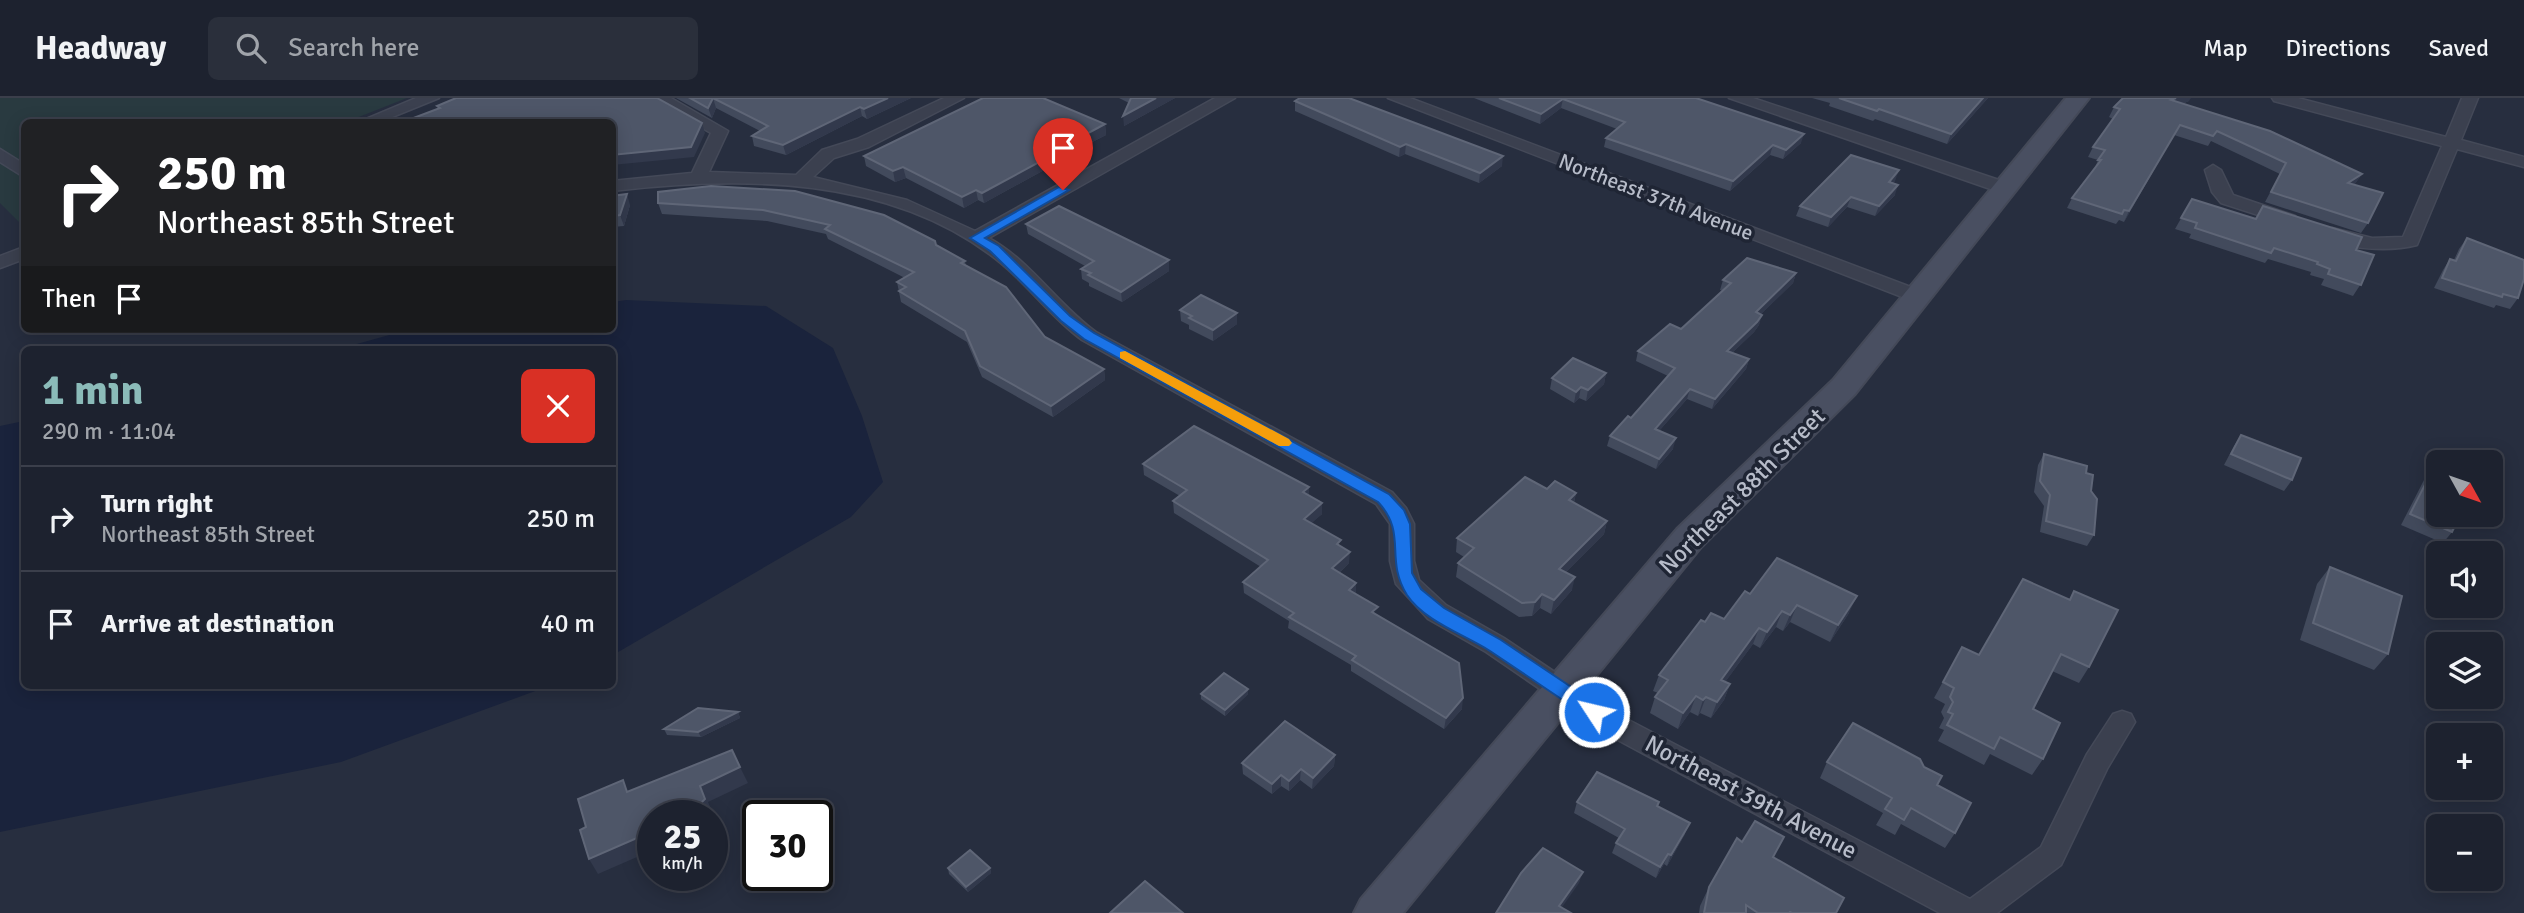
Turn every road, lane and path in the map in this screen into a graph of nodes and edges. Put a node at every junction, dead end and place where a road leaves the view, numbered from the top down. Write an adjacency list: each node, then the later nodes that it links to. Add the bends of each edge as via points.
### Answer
1 (430, 98): 10 (street)
2 (957, 98): 17 (street, via 828,155)
3 (1227, 98): 20 (street)
4 (1396, 98): 23 (street, Northeast 37th Avenue)
5 (1737, 98): 19 (street)
6 (2078, 98): 19 (street, Northeast 88th Street)
7 (2280, 98): 11 (street)
8 (2470, 98): 11 (street)
9 (665, 101): 16 (street, via 720,131)
10 (375, 119)
11 (2450, 143): 13 (street); 15 (street, via 2411,241 2393,247 2372,245 2227,199)
12 (0, 154): 14 (street)
13 (2524, 162)
14 (21, 170)
15 (2213, 170)
16 (699, 176): 17 (street, Northeast 39th Avenue); 18 (street, Northeast 39th Avenue)
17 (802, 179): 20 (street, Northeast 39th Avenue, via 905,205)
18 (616, 186)
19 (2005, 188): 23 (street, Northeast 88th Street)
20 (976, 238): 24 (street, Northeast 39th Avenue, via 994,248 1083,332 1384,498 1402,524 1404,573 1415,593 1437,612)
21 (21, 254): 22 (street)
22 (0, 262)
23 (1917, 296): 24 (street, Northeast 88th Street, via 1820,413 1689,538)
24 (1563, 690): 26 (street, Northeast 88th Street); 27 (street, Northeast 39th Avenue, via 1610,723)
25 (2122, 722): 28 (street, via 2051,856)
26 (1376, 913)
27 (1968, 913)
28 (1974, 913)

